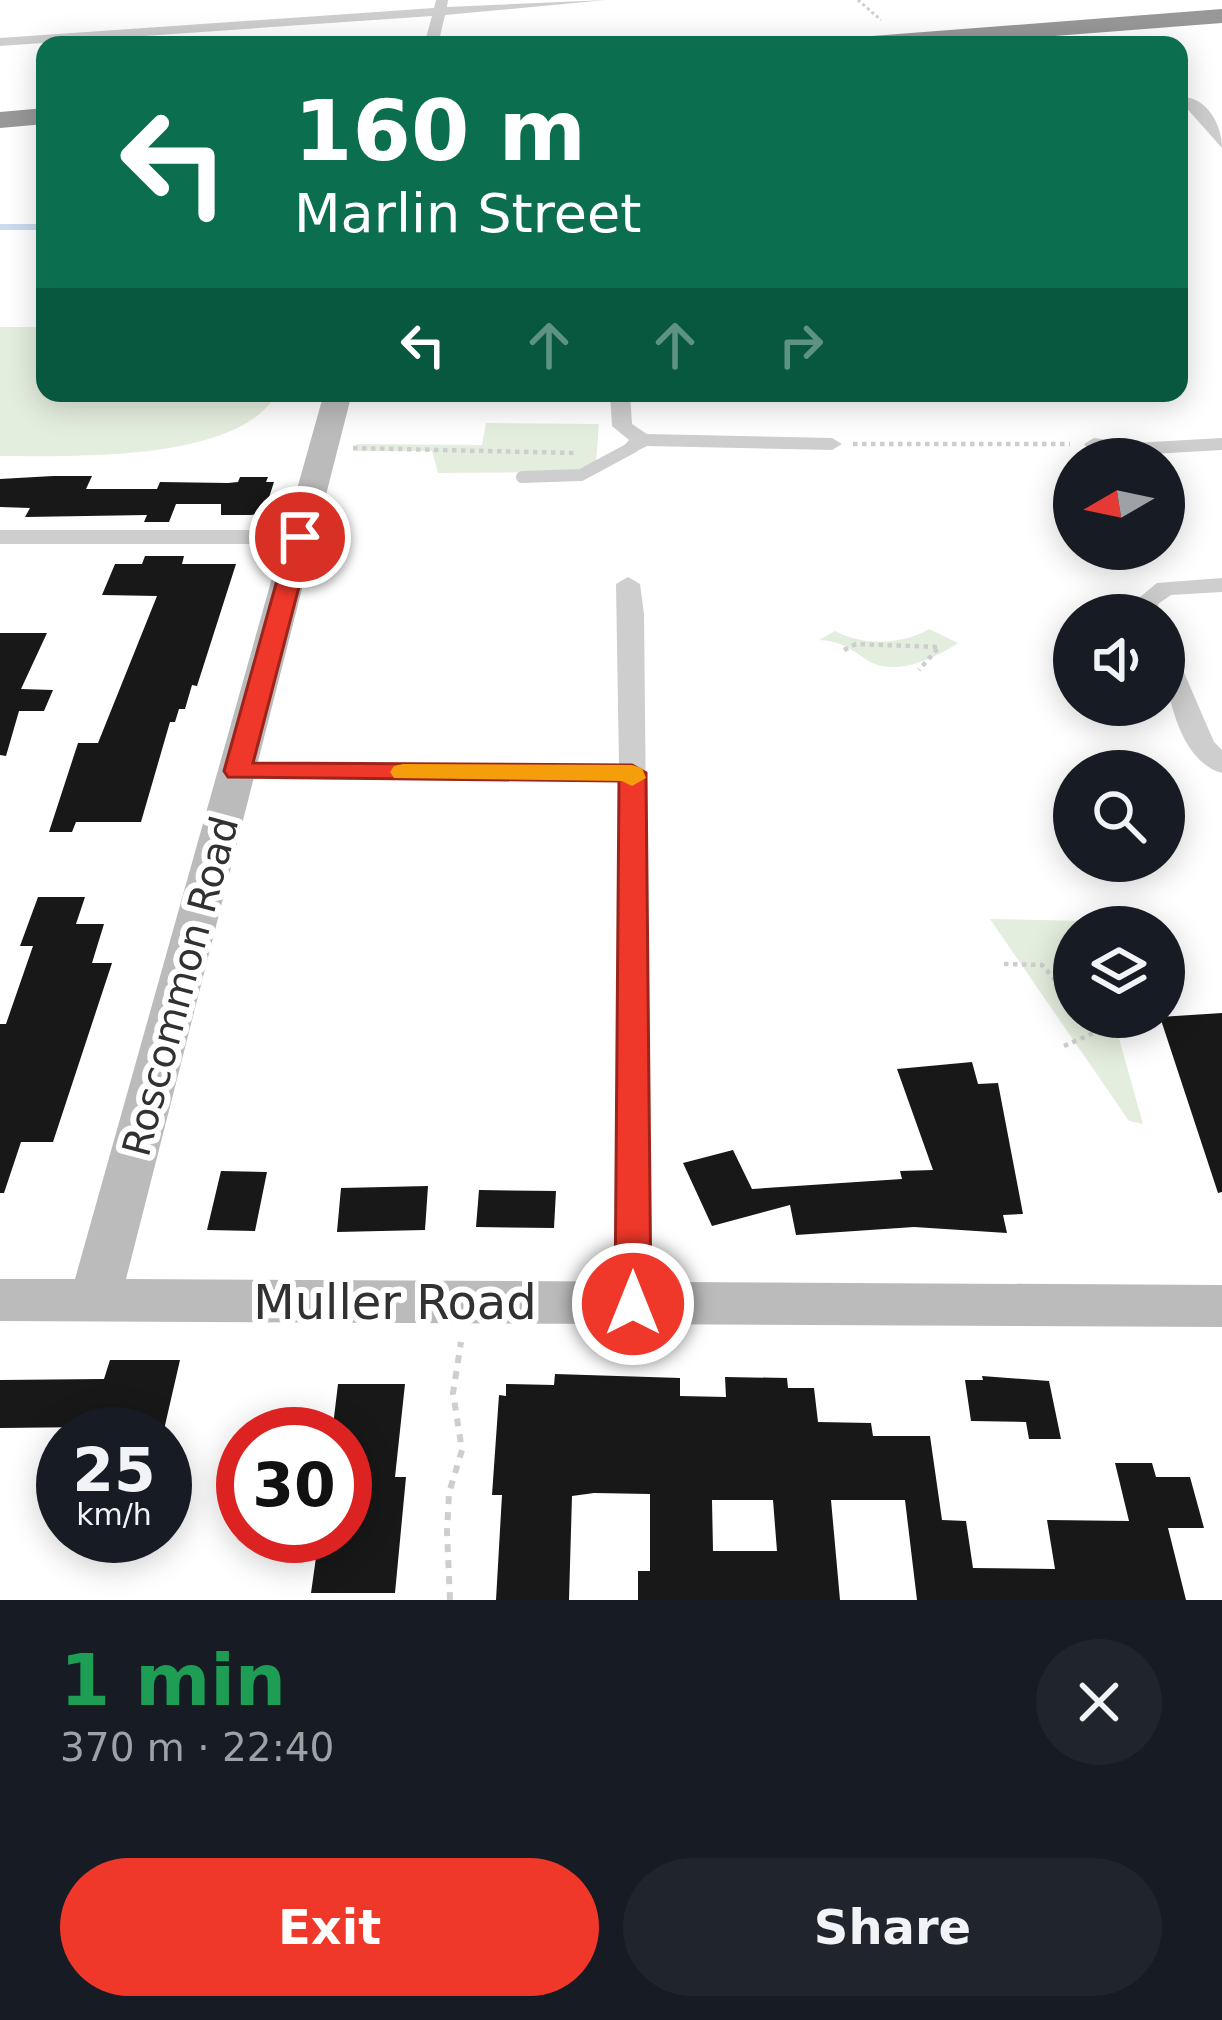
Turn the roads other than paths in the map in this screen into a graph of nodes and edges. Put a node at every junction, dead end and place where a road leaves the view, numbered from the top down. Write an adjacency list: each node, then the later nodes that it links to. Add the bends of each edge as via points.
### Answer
1 (600, 0): 2 (street)
2 (441, 6): 4 (street); 5 (street)
3 (1222, 20): 6 (highway); 7 (highway)
4 (74, 36)
5 (433, 36)
6 (981, 36)
7 (1054, 36)
8 (36, 39): 9 (street)
9 (0, 42)
10 (1190, 100): 15 (street)
11 (36, 108): 12 (highway)
12 (0, 110)
13 (36, 117): 14 (highway)
14 (0, 120)
15 (1222, 143)
16 (336, 402): 23 (street, Roscommon Road)
17 (621, 402): 18 (street, via 622,426)
18 (637, 444): 19 (street); 22 (lane, via 581,475)
19 (832, 444)
20 (1222, 444): 21 (street)
21 (1185, 446)
22 (522, 477)
23 (300, 537): 24 (street); 30 (street, Roscommon Road)
24 (0, 538)
25 (628, 584): 31 (street)
26 (1222, 585): 27 (street)
27 (1158, 594)
28 (1185, 704): 29 (street, via 1202,745)
29 (1222, 765)
30 (238, 771): 31 (street); 33 (street, Roscommon Road)
31 (632, 773): 34 (street)
32 (0, 1300): 33 (street, Muller Road)
33 (95, 1300): 34 (street, Muller Road)
34 (633, 1304): 35 (street, Muller Road)
35 (1222, 1306)

